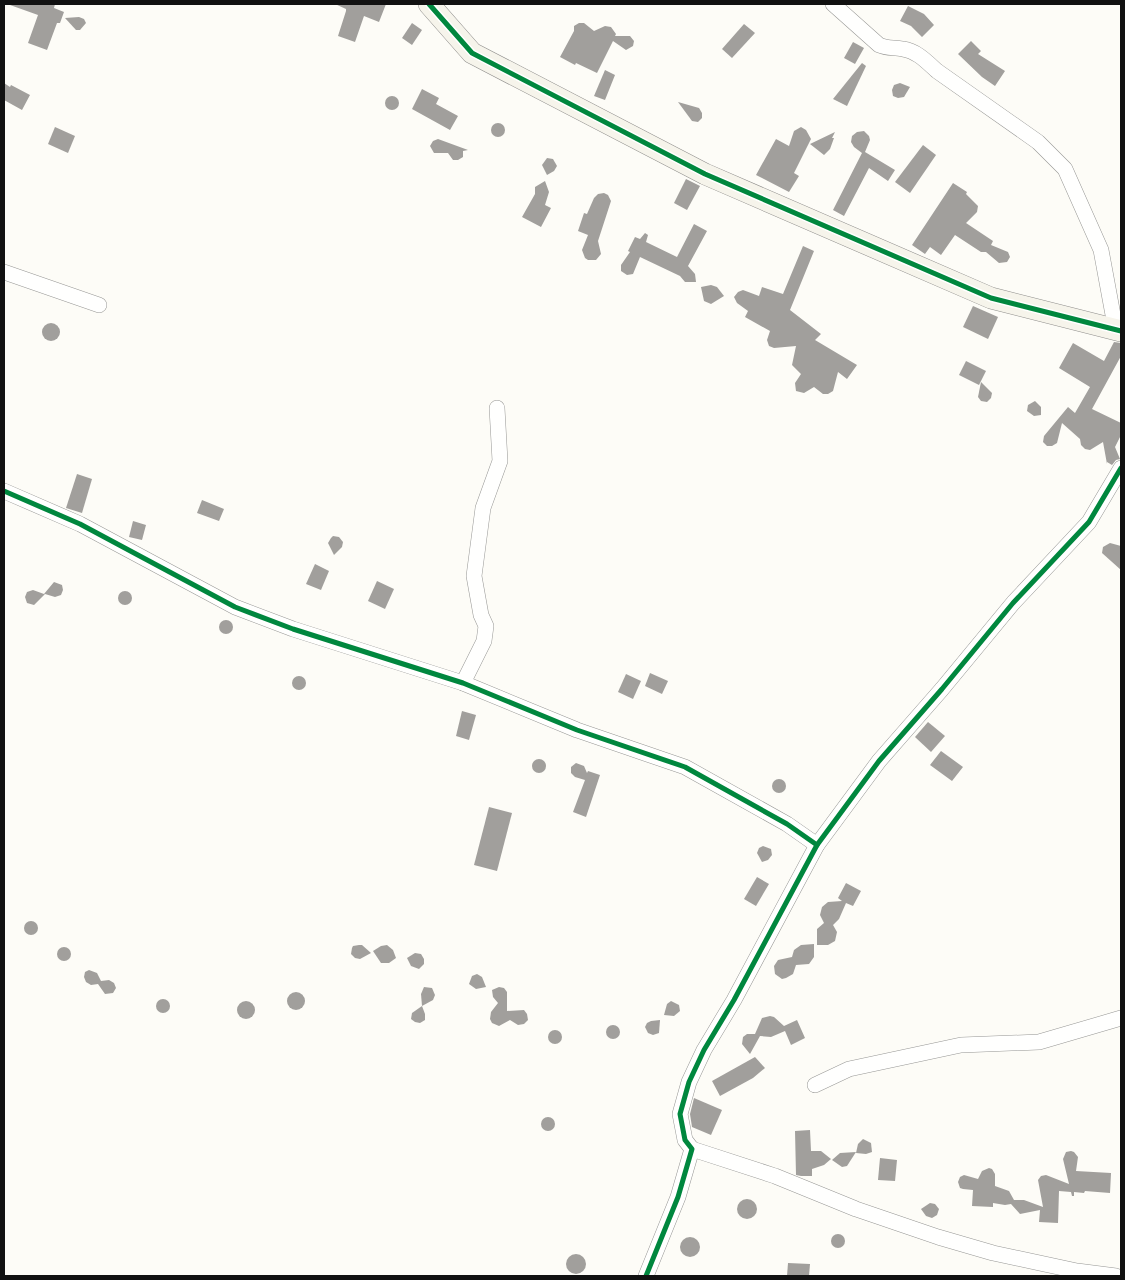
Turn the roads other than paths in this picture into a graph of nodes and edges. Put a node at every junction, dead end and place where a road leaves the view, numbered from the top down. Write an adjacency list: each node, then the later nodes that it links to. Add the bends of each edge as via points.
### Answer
1 (429, 4): 5 (street, via 472,53 705,174 991,298)
2 (833, 4): 5 (street, via 879,45 904,49 922,57 1038,142 1064,169 1101,250)
3 (4, 272): 4 (street)
4 (99, 305)
5 (1119, 331)
6 (497, 408): 9 (street, via 500,461 483,508 474,576 486,626 484,641)
7 (1121, 468): 10 (street, via 1089,522 1013,603 879,760)
8 (4, 491): 9 (street, via 80,524 235,607 302,632)
9 (463, 683): 10 (street, via 577,730 684,767 787,824)
10 (817, 845): 13 (street, via 689,1082 680,1114 685,1140)
11 (1121, 1018): 12 (street, via 1039,1042 961,1045 850,1069)
12 (815, 1086)
13 (692, 1149): 14 (street, via 678,1197); 15 (street, via 775,1176 856,1209 938,1237 1003,1255)
14 (646, 1276)
15 (1116, 1276)

